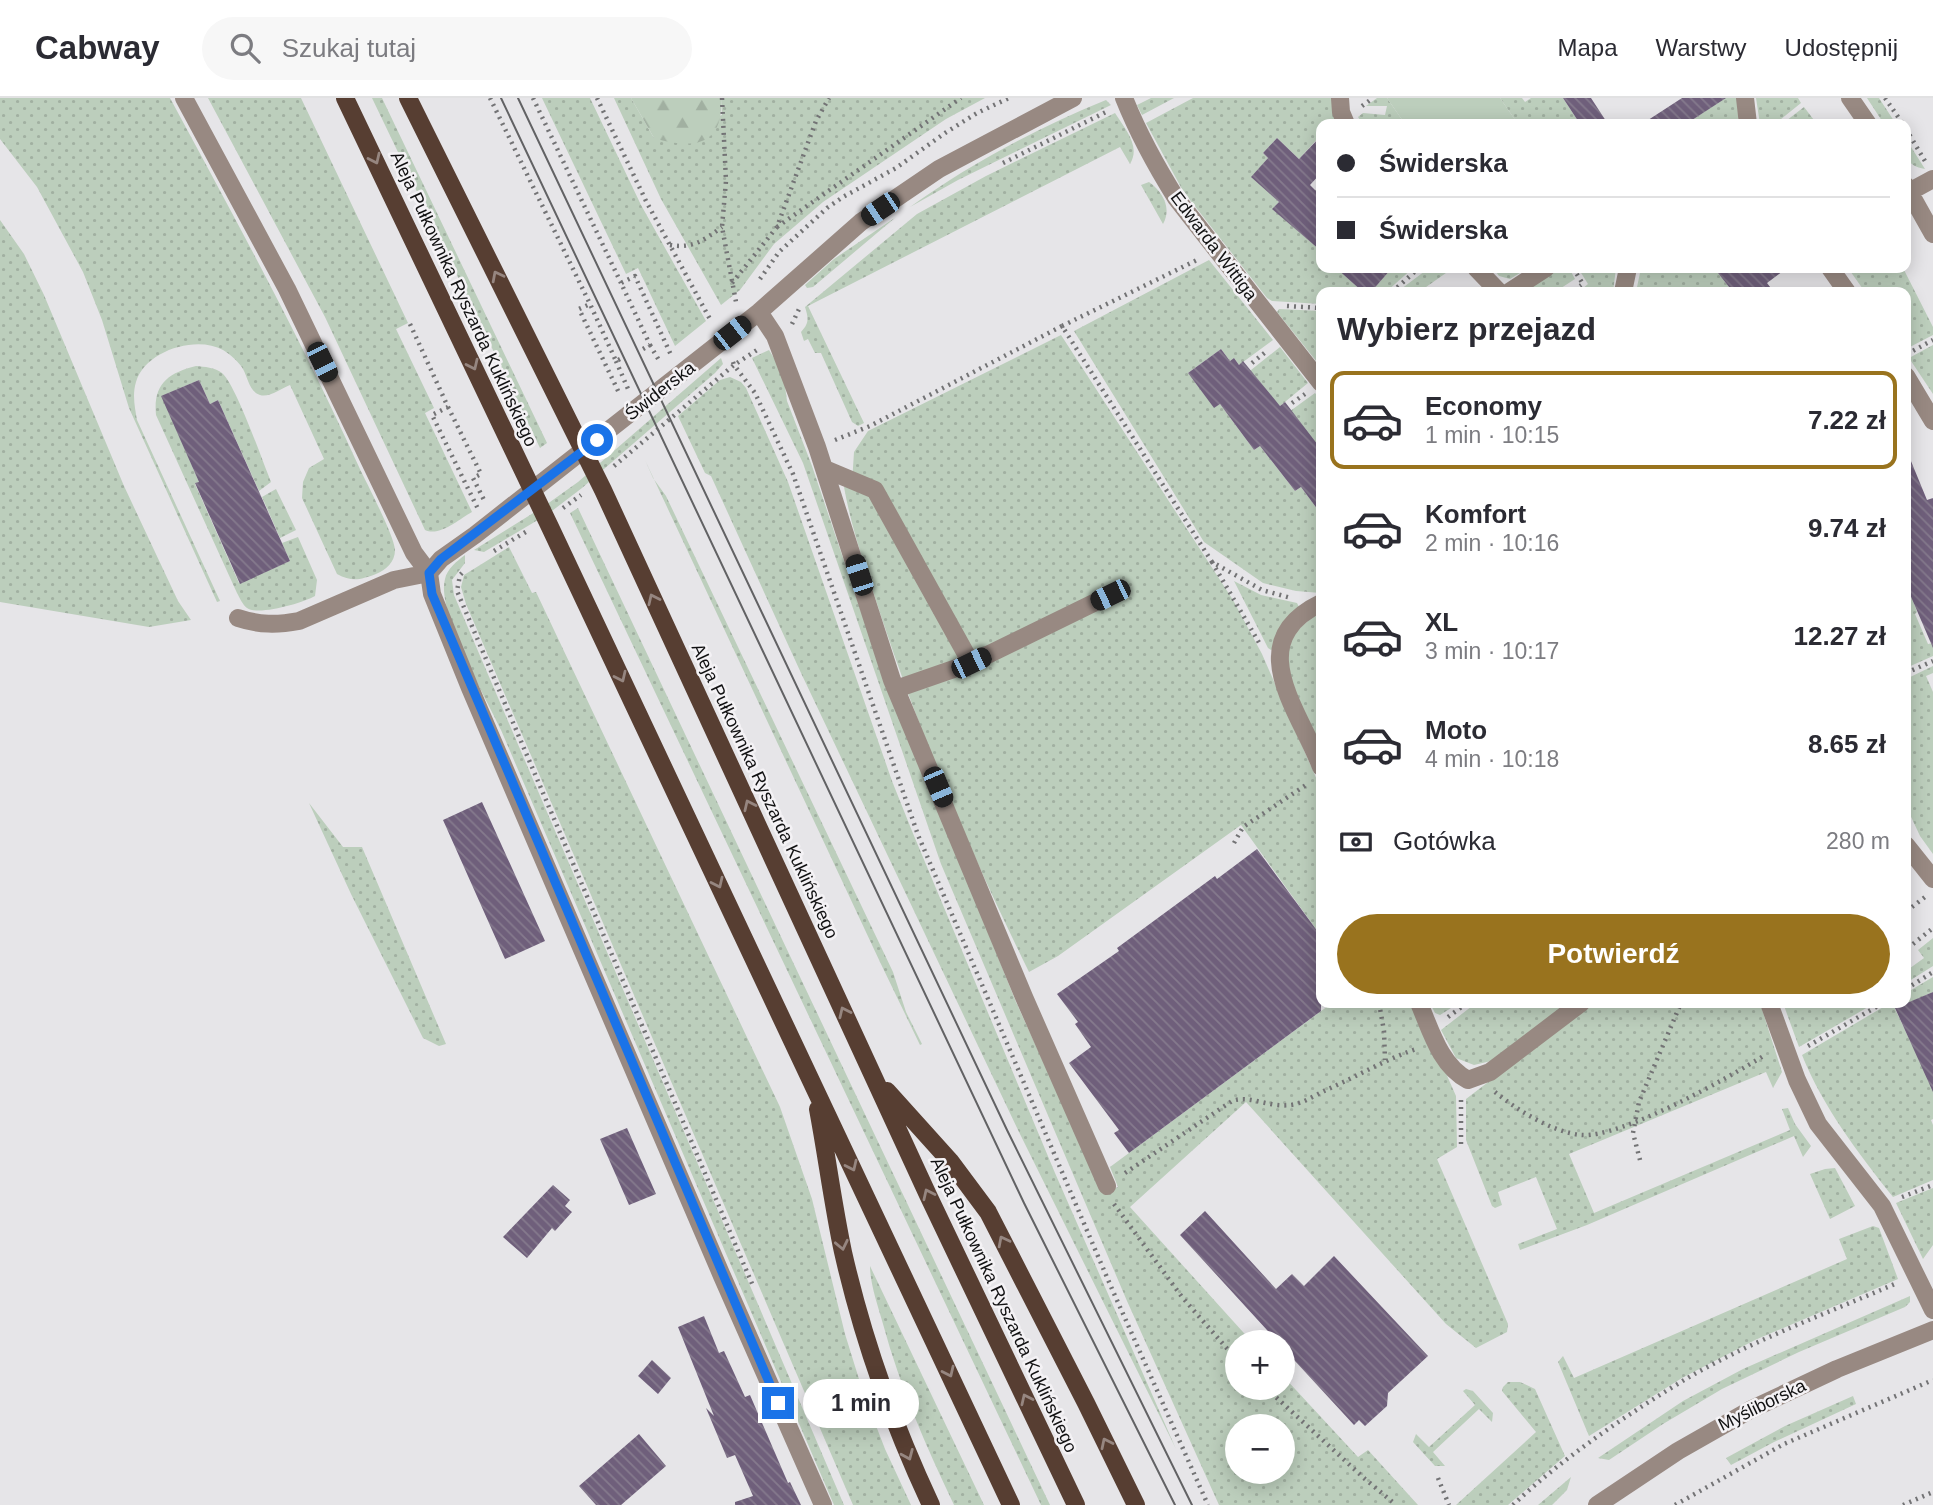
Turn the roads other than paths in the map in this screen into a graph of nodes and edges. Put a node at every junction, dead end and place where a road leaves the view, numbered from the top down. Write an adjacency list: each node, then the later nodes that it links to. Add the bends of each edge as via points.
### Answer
1 (184, 98): 25 (street, via 287,289 414,554)
2 (345, 98): 38 (main road, Aleja Pułkownika Ryszarda Kuklińskiego, one-way to 38)
3 (408, 98): 37 (main road, Aleja Pułkownika Ryszarda Kuklińskiego, one-way to 3, via 572,424)
4 (1073, 98): 20 (street, Świderska, via 939,169 861,222)
5 (1340, 98): 9 (street)
6 (1745, 98): 10 (street)
7 (1850, 98): 11 (street)
8 (1124, 100): 21 (street, Edwarda Wittiga, via 1169,187)
9 (1344, 119)
10 (1747, 119)
11 (1865, 119)
12 (1932, 175): 13 (street)
13 (1911, 187)
14 (1911, 196): 15 (street)
15 (1933, 234)
16 (1481, 273): 18 (street)
17 (1538, 273): 19 (street)
18 (1494, 287)
19 (1517, 287)
20 (759, 312): 24 (street, via 775,336); 25 (street, Świderska, via 441,559)
21 (1316, 377)
22 (1911, 384): 23 (street)
23 (1933, 421)
24 (825, 469): 29 (street, via 875,490); 30 (street)
25 (429, 573): 28 (street, via 394,580 299,621 258,624); 43 (street, via 447,634)
26 (1110, 595): 29 (street)
27 (1316, 606): 31 (street, via 1292,622 1282,644 1280,664 1282,684)
28 (238, 618)
29 (971, 663): 30 (street)
30 (896, 689): 39 (street)
31 (1316, 775)
32 (1911, 851): 33 (street)
33 (1933, 879)
34 (1421, 1008): 35 (street, via 1451,1069 1474,1079 1490,1072)
35 (1574, 1008)
36 (1771, 1008): 40 (street, via 1818,1124 1882,1206)
37 (873, 1074): 46 (main road, Aleja Pułkownika Ryszarda Kuklińskiego, one-way to 37); 47 (main road, one-way to 37, via 988,1212)
38 (812, 1082): 44 (main road, one-way to 44, via 843,1253 868,1345 891,1415); 45 (main road, Aleja Pułkownika Ryszarda Kuklińskiego, one-way to 45)
39 (1104, 1181)
40 (1933, 1310)
41 (1933, 1330): 42 (street, Myśliborska, via 1750,1410)
42 (1600, 1504)
43 (823, 1505)
44 (931, 1505)
45 (1012, 1505)
46 (1076, 1505)
47 (1136, 1505)

